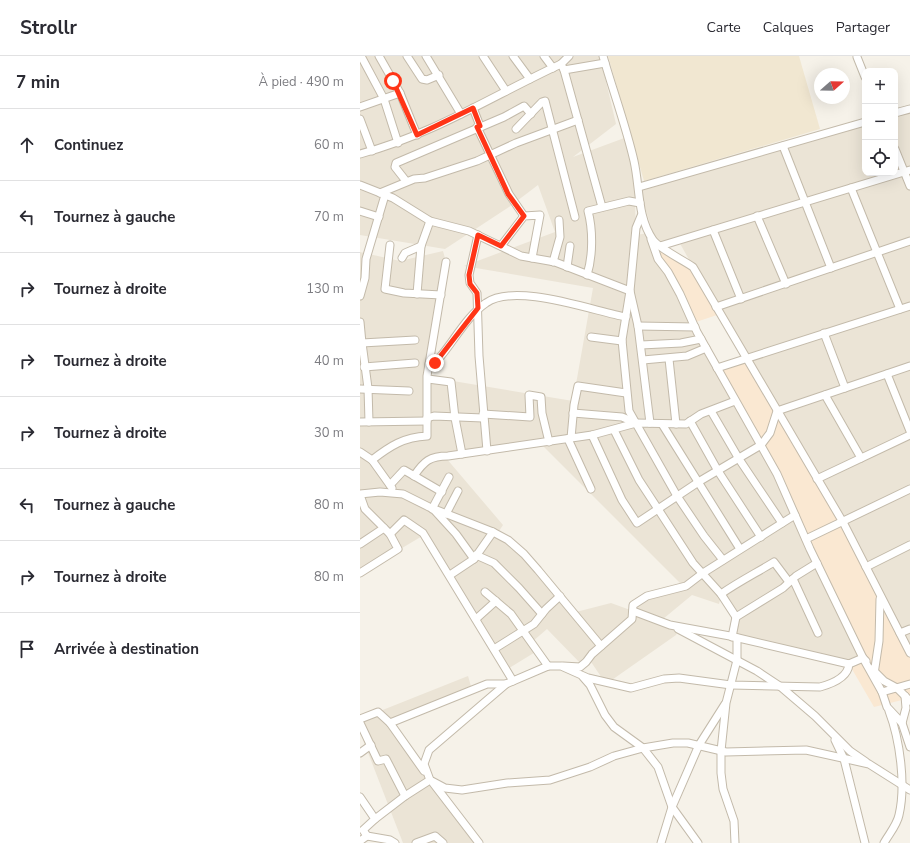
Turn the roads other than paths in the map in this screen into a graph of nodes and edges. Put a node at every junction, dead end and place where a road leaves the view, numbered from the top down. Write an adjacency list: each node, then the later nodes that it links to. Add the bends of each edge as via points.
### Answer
1 (361, 56): 18 (street)
2 (379, 56): 17 (street)
3 (407, 56): 14 (street, via 422,79 427,80)
4 (426, 56): 14 (street)
5 (483, 56): 16 (street)
6 (513, 56): 15 (street)
7 (544, 56): 12 (street)
8 (569, 56): 11 (street)
9 (857, 57): 13 (street)
10 (604, 59): 11 (street); 42 (street, via 634,160)
11 (563, 67): 12 (street); 26 (street)
12 (553, 68): 15 (street)
13 (862, 70)
14 (439, 75): 23 (street)
15 (530, 79): 16 (street)
16 (506, 91): 20 (street)
17 (400, 93): 18 (street); 31 (street)
18 (384, 99): 19 (street); 32 (street)
19 (360, 107)
20 (473, 108): 23 (street); 28 (street)
21 (910, 109): 22 (street)
22 (898, 112)
23 (461, 114): 31 (street)
24 (531, 114): 28 (street, via 524,106); 29 (street); 30 (street, via 545,101)
25 (360, 119): 34 (street)
26 (578, 120): 30 (street); 47 (street)
27 (862, 123): 33 (street)
28 (478, 127): 37 (street); 39 (street, via 396,163 395,167)
29 (516, 129)
30 (552, 129): 37 (street); 53 (street)
31 (417, 135): 32 (street)
32 (398, 142): 34 (street)
33 (783, 146): 42 (street); 45 (street)
34 (372, 151): 35 (street)
35 (360, 154)
36 (898, 154): 38 (street)
37 (490, 155): 39 (street, via 447,171); 49 (street, via 508,194)
38 (907, 171): 41 (street); 43 (street)
39 (406, 181): 44 (street)
40 (360, 184): 44 (street)
41 (910, 186)
42 (639, 188): 46 (street)
43 (851, 188): 45 (street); 65 (street)
44 (383, 194): 52 (street); 55 (street)
45 (805, 202): 51 (street); 71 (street)
46 (640, 203): 47 (street, via 629,201); 50 (street)
47 (602, 207): 72 (street, via 588,211 591,221 591,260)
48 (360, 211): 52 (street)
49 (524, 216): 62 (street); 67 (street, via 540,216)
50 (642, 216): 57 (street); 74 (street, via 636,228)
51 (757, 216): 56 (street); 73 (street)
52 (379, 217): 75 (street, via 366,259)
53 (575, 217)
54 (559, 220): 69 (street, via 560,237)
55 (430, 221): 58 (street); 61 (street)
56 (713, 230): 64 (street); 78 (street)
57 (648, 233): 64 (street); 86 (street, via 658,259 680,294)
58 (478, 235): 62 (street); 81 (street, via 469,275 470,284 477,293)
59 (910, 241): 65 (street)
60 (390, 245): 76 (street, via 385,289 390,292)
61 (421, 246): 66 (street, via 405,253); 76 (street)
62 (501, 246): 67 (street, via 521,256)
63 (570, 246): 70 (street)
64 (660, 246): 80 (street, via 693,267)
65 (877, 252): 71 (street); 82 (street)
66 (402, 258)
67 (532, 258): 69 (street)
68 (446, 262): 77 (street)
69 (552, 262): 70 (street)
70 (567, 267): 72 (street)
71 (831, 268): 73 (street)
72 (587, 275): 74 (street)
73 (786, 284): 78 (street)
74 (630, 291): 83 (street); 85 (street)
75 (360, 292)
76 (417, 294): 77 (street)
77 (441, 295): 99 (street)
78 (741, 299): 80 (street)
79 (910, 306): 82 (street)
80 (716, 307): 96 (street)
81 (478, 308): 83 (street, via 500,296 519,296 574,303 602,313); 99 (street, via 435,363); 115 (street, via 478,356)
82 (900, 309): 87 (street)
83 (626, 317): 91 (street)
84 (360, 322): 92 (street)
85 (638, 326): 86 (street); 93 (street)
86 (695, 327): 89 (street)
87 (824, 333): 96 (street); 106 (street)
88 (591, 337): 91 (street)
89 (701, 339): 93 (street, via 682,343); 94 (street)
90 (414, 340): 92 (street)
91 (622, 342): 109 (street)
92 (361, 343): 101 (street)
93 (641, 345): 97 (street)
94 (706, 348): 95 (street, via 687,356); 102 (street)
95 (668, 358): 97 (street); 124 (street)
96 (746, 358): 102 (street); 113 (street)
97 (643, 360): 122 (street)
98 (415, 363): 101 (street)
99 (429, 364): 104 (street)
100 (910, 366): 103 (street)
101 (364, 367): 105 (street)
102 (717, 368): 111 (street)
103 (887, 374): 106 (street); 126 (street)
104 (428, 379): 116 (street, via 451,382); 117 (street)
105 (368, 388): 107 (street); 108 (street); 120 (street)
106 (845, 388): 110 (street)
107 (360, 389)
108 (409, 391)
109 (626, 393): 114 (street, via 578,386); 121 (street, via 628,411)
110 (825, 395): 113 (street); 136 (street)
111 (735, 402): 112 (street); 131 (street)
112 (711, 411): 118 (street); 135 (street)
113 (777, 411): 131 (street, via 770,433); 141 (street)
114 (573, 413): 121 (street, via 622,417); 129 (street)
115 (483, 416): 116 (street); 130 (street, via 530,417 529,395 541,397); 132 (street)
116 (455, 418): 117 (street, via 434,416); 134 (street)
117 (427, 419): 120 (street); 137 (street, via 427,436 400,441)
118 (690, 421): 124 (street, via 686,424); 138 (street)
119 (360, 422): 120 (street)
120 (369, 422)
121 (636, 423): 122 (street); 125 (street); 150 (street)
122 (650, 423): 123 (street)
123 (662, 424): 124 (street); 142 (street)
124 (676, 424)
125 (614, 430): 127 (street); 152 (street, via 639,480)
126 (910, 431)
127 (592, 435): 129 (street); 152 (street, via 622,500 637,523)
128 (910, 435): 136 (street)
129 (570, 439): 130 (street); 144 (street)
130 (549, 442): 132 (street)
131 (762, 445): 135 (street); 154 (street)
132 (486, 451): 134 (street)
133 (360, 452): 137 (street)
134 (462, 454): 139 (street, via 431,457)
135 (739, 458): 138 (street); 156 (street)
136 (861, 458): 141 (street)
137 (372, 460): 143 (street)
138 (718, 471): 142 (street); 160 (street)
139 (414, 476): 143 (street, via 404,470); 147 (street)
140 (450, 478): 147 (street)
141 (817, 479): 155 (street)
142 (698, 482): 150 (street); 164 (street)
143 (390, 485): 148 (street)
144 (591, 489)
145 (910, 489): 155 (street)
146 (458, 491): 153 (street)
147 (442, 492): 151 (street)
148 (395, 493): 149 (street); 151 (street, via 403,494)
149 (360, 494): 157 (street, via 365,509)
150 (677, 496): 152 (street); 166 (street)
151 (433, 509): 153 (street); 165 (street)
152 (658, 509): 170 (street, via 693,563)
153 (446, 514): 158 (street)
154 (795, 515): 156 (street); 161 (street)
155 (842, 522): 161 (street); 168 (street)
156 (782, 523): 160 (street)
157 (384, 528): 159 (street); 162 (street)
158 (493, 532): 165 (street); 176 (street, via 508,540 524,554)
159 (390, 534): 169 (street, via 398,548); 171 (street, via 402,520 406,520 423,533)
160 (761, 536): 164 (street)
161 (806, 539): 167 (street)
162 (360, 544)
163 (909, 547): 168 (street)
164 (740, 549): 166 (street)
165 (475, 557): 171 (street); 179 (street, via 494,563)
166 (723, 560): 170 (street)
167 (817, 563): 172 (street); 191 (street)
168 (866, 567): 175 (street)
169 (360, 573)
170 (703, 573): 174 (street); 178 (street, via 686,586 646,596 633,605)
171 (450, 575): 181 (street)
172 (791, 581): 174 (street, via 774,562); 180 (street); 185 (street)
173 (485, 592): 177 (street)
174 (721, 594): 180 (street)
175 (880, 594): 186 (street); 196 (street, via 879,641)
176 (560, 596): 179 (street); 188 (street)
177 (496, 601): 181 (street); 184 (street)
178 (633, 611): 182 (street); 188 (street, via 632,619)
179 (542, 614): 184 (street)
180 (736, 617): 187 (street)
181 (476, 619): 189 (street)
182 (670, 625): 187 (street); 192 (street)
183 (910, 629): 186 (street)
184 (524, 631): 189 (street); 194 (street)
185 (818, 633)
186 (900, 633): 190 (street)
187 (734, 638): 192 (street); 193 (street)
188 (601, 646): 195 (street, via 580,667)
189 (494, 649): 199 (street)
190 (910, 653)
191 (863, 658): 193 (street); 196 (street); 198 (street)
192 (737, 660): 201 (street); 202 (street)
193 (849, 664): 202 (street, via 848,669 833,684 820,687)
194 (548, 666): 195 (street); 199 (street)
195 (561, 666): 197 (street)
196 (873, 670): 198 (street); 203 (street, via 884,681)
197 (582, 676): 201 (street, via 631,688 664,679 679,678); 216 (street, via 614,727)
198 (874, 678): 204 (street)
199 (510, 682): 209 (street, via 487,684); 221 (street, via 429,750 424,764)
200 (910, 684): 203 (street)
201 (730, 685): 202 (street); 206 (street)
202 (780, 687): 212 (street)
203 (897, 688): 204 (street); 205 (street)
204 (882, 692): 207 (street)
205 (907, 698): 211 (street)
206 (726, 703): 214 (street); 217 (street)
207 (887, 707): 211 (street); 222 (street, via 895,726 900,754)
208 (360, 719): 209 (street, via 378,712)
209 (390, 722): 221 (street)
210 (360, 723): 213 (street)
211 (902, 723): 215 (street)
212 (832, 734): 219 (street); 220 (street, via 850,752)
213 (371, 745): 218 (street); 224 (street, via 378,761 386,759)
214 (699, 746): 216 (street, via 673,743); 217 (street); 226 (street)
215 (910, 747)
216 (643, 748): 221 (street, via 550,780 462,790 445,788); 226 (street, via 658,767)
217 (720, 751): 219 (street, via 806,750); 236 (street, via 723,789 734,821)
218 (360, 753)
219 (844, 759): 220 (street); 237 (street)
220 (869, 764): 222 (street)
221 (430, 780): 224 (street); 231 (street)
222 (901, 784): 223 (street); 238 (street, via 902,797 898,817)
223 (910, 790)
224 (405, 796): 227 (street)
225 (360, 797): 227 (street)
226 (672, 807): 234 (street); 235 (street)
227 (375, 819): 228 (street)
228 (363, 831): 229 (street); 232 (street)
229 (360, 841)
230 (421, 842): 233 (street, via 435,836)
231 (475, 842)
232 (395, 843)
233 (443, 843)
234 (661, 843)
235 (698, 843)
236 (735, 843)
237 (865, 843)
238 (884, 843)

